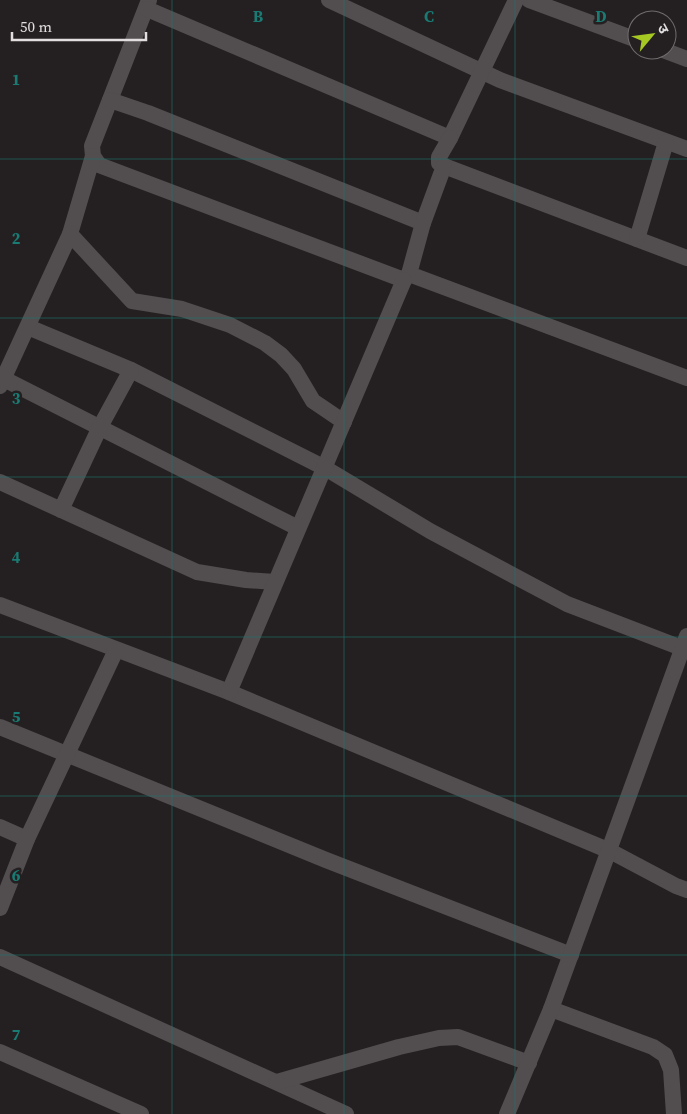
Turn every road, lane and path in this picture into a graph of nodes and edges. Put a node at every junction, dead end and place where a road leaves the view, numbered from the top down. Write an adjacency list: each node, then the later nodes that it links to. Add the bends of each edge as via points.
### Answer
1 (329, 0): 6 (street)
2 (516, 0): 6 (street)
3 (529, 0): 5 (street)
4 (148, 5): 7 (street); 8 (street)
5 (627, 36)
6 (481, 71): 8 (street); 9 (street)
7 (110, 100): 11 (street, via 92,146); 13 (street, via 148,112)
8 (450, 138): 12 (street, via 439,157 439,163)
9 (666, 142): 10 (street); 15 (street)
10 (687, 149)
11 (93, 156): 14 (street); 17 (street, via 99,165 115,172)
12 (444, 166): 13 (street); 15 (street)
13 (423, 223): 17 (street)
14 (70, 234): 18 (street); 22 (street, via 132,301 190,312 230,325 265,342 294,370 313,401)
15 (637, 239): 16 (street)
16 (687, 258)
17 (406, 277): 20 (street); 22 (street)
18 (28, 327): 19 (street); 21 (street)
19 (131, 370): 23 (street); 24 (street)
20 (687, 378)
21 (2, 382): 23 (street)
22 (344, 422): 24 (street)
23 (100, 427): 26 (street); 27 (street)
24 (325, 468): 27 (street); 30 (street, via 430,531 567,604)
25 (0, 482): 26 (street)
26 (61, 510): 28 (street, via 197,572)
27 (298, 528): 28 (street)
28 (275, 582): 32 (street)
29 (0, 605): 31 (street)
30 (686, 645): 37 (street)
31 (116, 650): 32 (street); 34 (street)
32 (229, 692): 37 (street)
33 (0, 727): 34 (street)
34 (66, 754): 36 (street); 40 (street)
35 (0, 827): 36 (street)
36 (27, 839): 39 (street)
37 (610, 852): 38 (street); 40 (street)
38 (687, 890)
39 (0, 908)
40 (571, 955): 42 (street)
41 (0, 957): 45 (street)
42 (552, 1009): 44 (street); 49 (street, via 664,1055 671,1070)
43 (0, 1052): 46 (street)
44 (528, 1063): 45 (street, via 458,1037 439,1038); 48 (street)
45 (276, 1082): 47 (street)
46 (140, 1114)
47 (346, 1114)
48 (507, 1114)
49 (674, 1114)

